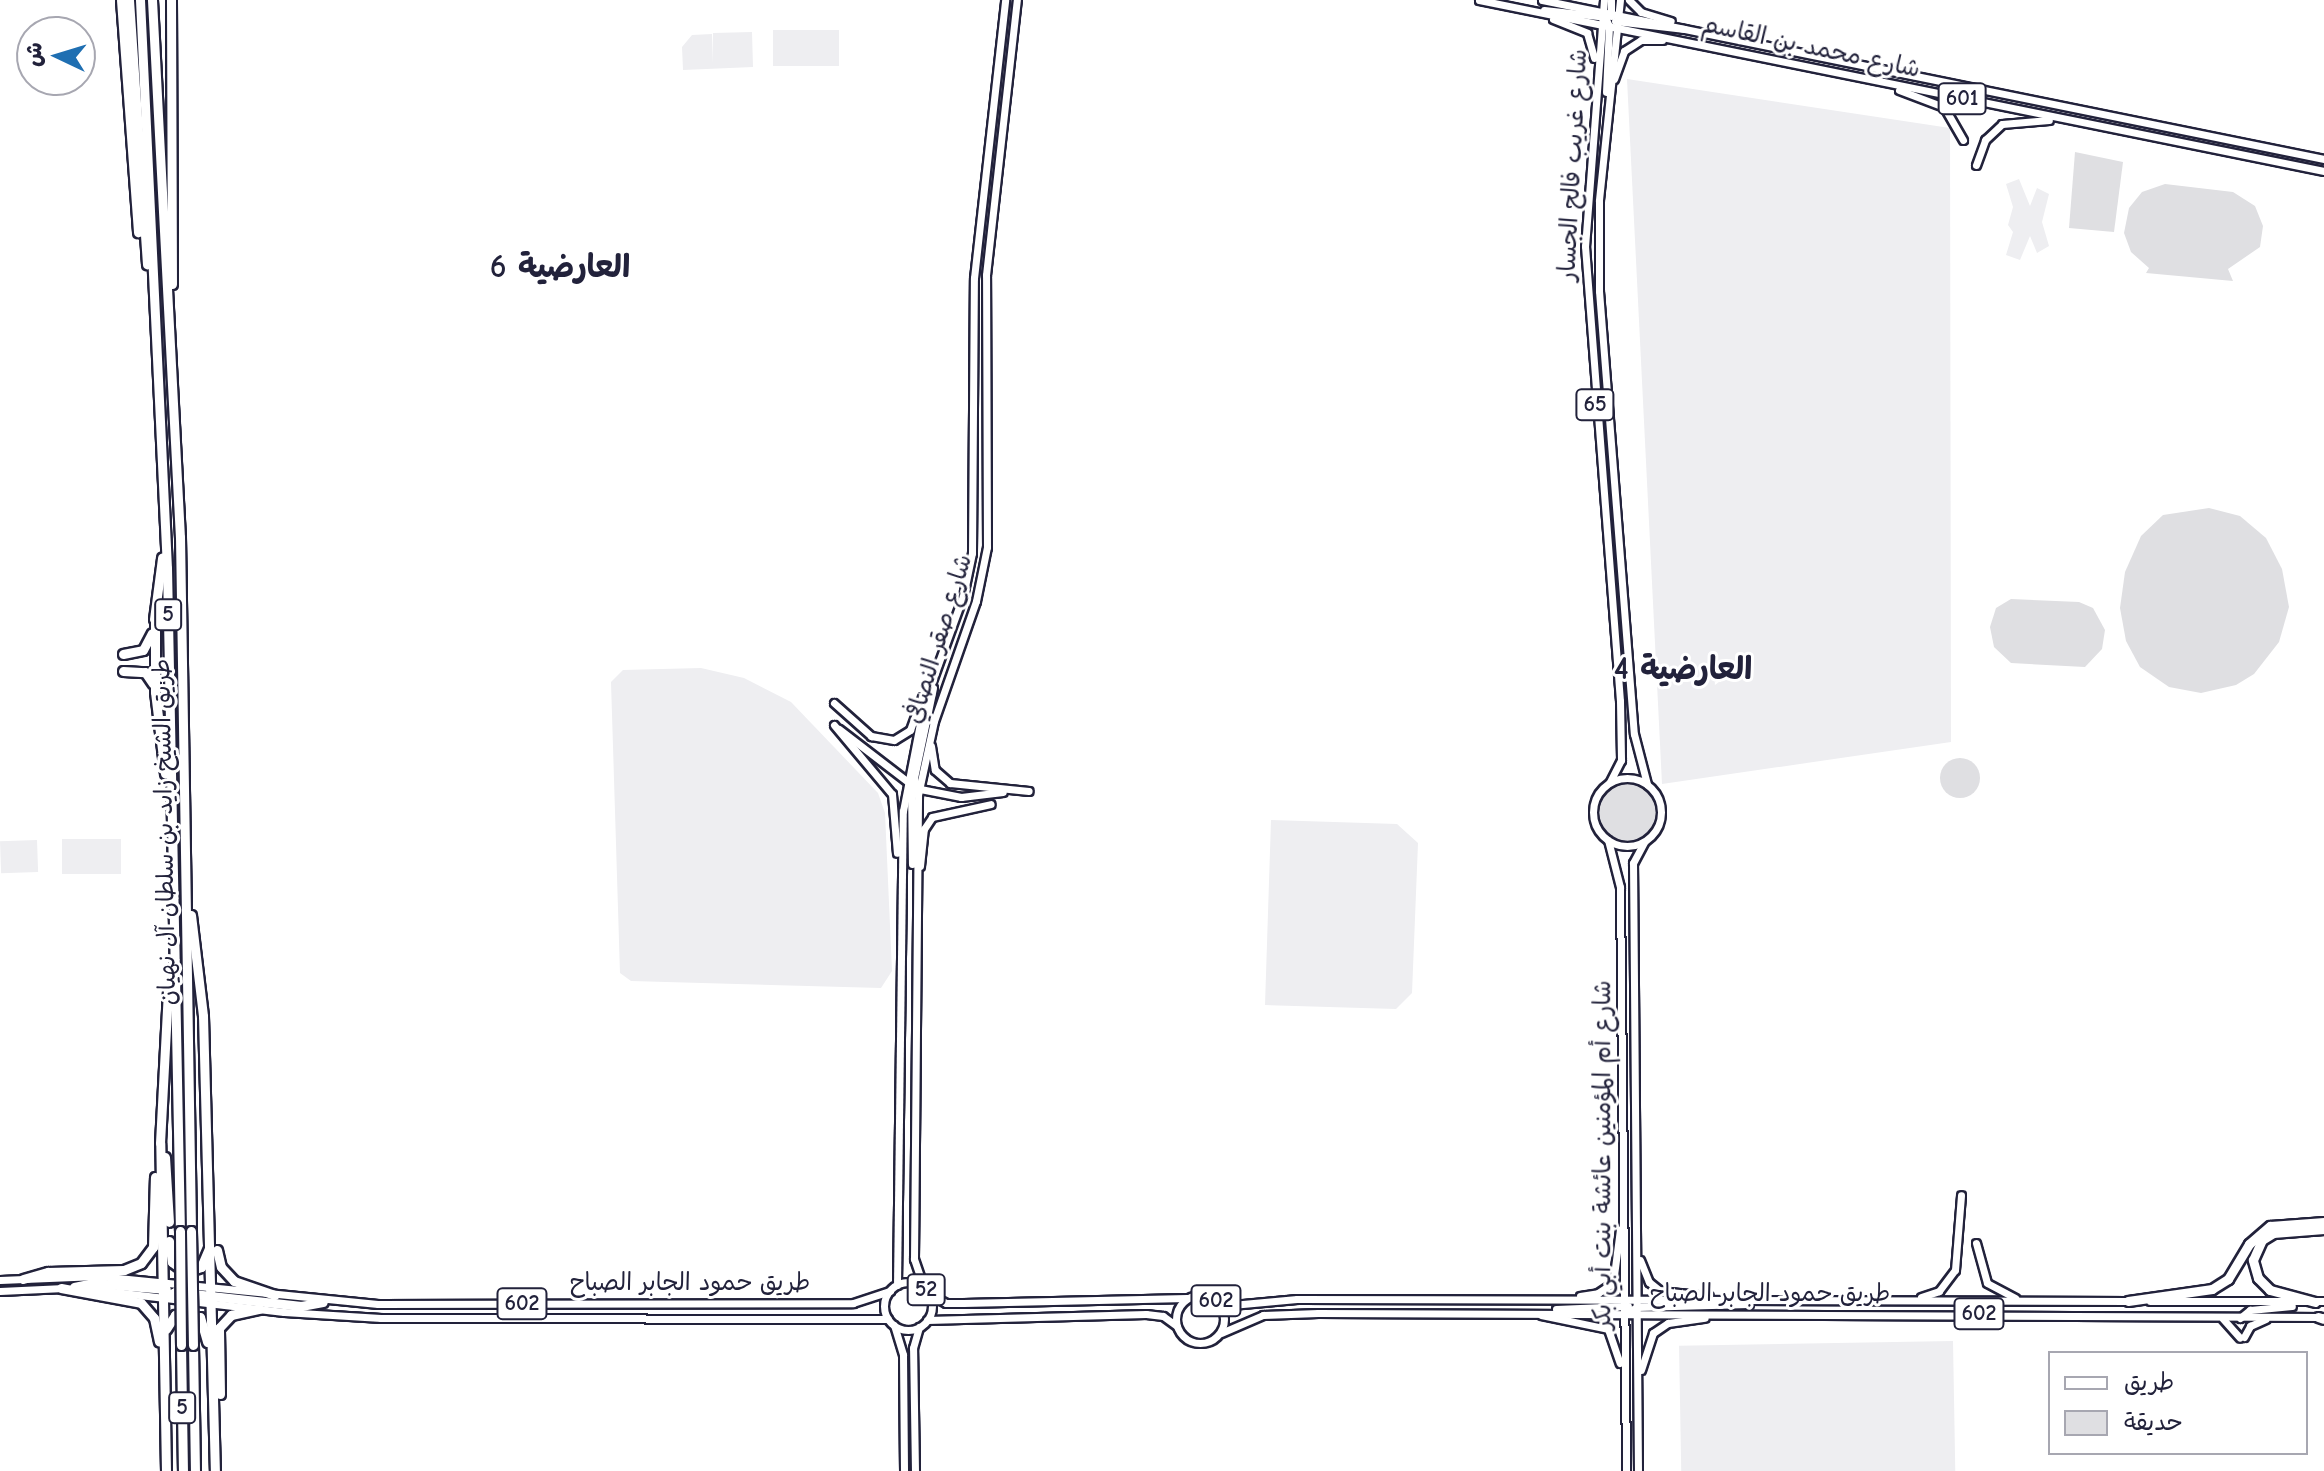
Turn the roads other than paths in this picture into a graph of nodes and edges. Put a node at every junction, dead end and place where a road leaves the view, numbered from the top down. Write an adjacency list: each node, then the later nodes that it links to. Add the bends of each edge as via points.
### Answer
1 (121, 0): 26 (highway, via 132,185)
2 (129, 0): 26 (highway)
3 (140, 0): 27 (highway, طريق الشيخ زايد بن سلطان آل نهيان / 5)
4 (152, 0): 28 (highway, طريق الشيخ زايد بن سلطان آل نهيان / 5)
5 (170, 0): 28 (highway, via 175,194)
6 (1005, 0): 31 (main road, شارع صقر النصافي, via 975,263 972,553)
7 (1018, 0): 34 (main road, شارع صقر النصافي, via 985,290 987,547 981,584)
8 (1479, 0): 14 (main road, شارع محمد بن القاسم / 601)
9 (1542, 0): 15 (main road, شارع محمد بن القاسم / 601)
10 (1604, 0): 15 (main road)
11 (1611, 0): 15 (main road)
12 (1620, 0): 15 (main road)
13 (1629, 0): 16 (main road, via 1641,12)
14 (1525, 9): 15 (main road, شارع محمد بن القاسم / 601); 19 (main road, via 1587,33 1594,49)
15 (1610, 19): 16 (main road, شارع محمد بن القاسم / 601); 17 (main road, شارع محمد بن القاسم / 601); 19 (main road, شارع غريب فالح الجسار / 65); 20 (main road)
16 (1700, 30): 23 (main road, شارع محمد بن القاسم / 601)
17 (1681, 40): 18 (main road, شارع محمد بن القاسم / 601); 20 (main road, via 1641,40 1624,51)
18 (1890, 85): 21 (main road, شارع محمد بن القاسم / 601); 22 (main road, via 1944,107)
19 (1595, 98): 37 (main road, شارع غريب فالح الجسار / 65, via 1586,191 1586,296 1617,643 1621,760)
20 (1608, 101): 39 (main road, شارع غريب فالح الجسار / 65, via 1599,201 1601,320 1636,753)
21 (2057, 118): 24 (main road, via 2002,124 1985,140); 25 (main road, شارع محمد بن القاسم / 601)
22 (1963, 140)
23 (2324, 159)
24 (1976, 165)
25 (2324, 171)
26 (146, 262): 27 (highway)
27 (153, 284): 29 (highway, طريق الشيخ زايد بن سلطان آل نهيان / 5)
28 (170, 327): 46 (highway, طريق الشيخ زايد بن سلطان آل نهيان / 5)
29 (165, 531): 30 (highway); 43 (highway, طريق الشيخ زايد بن سلطان آل نهيان / 5)
30 (155, 613): 32 (highway, via 147,646); 35 (highway)
31 (942, 651): 36 (main road, via 913,724 900,738 871,736); 38 (main road, شارع صقر النصافي)
32 (123, 654)
33 (123, 671): 35 (highway, via 148,674)
34 (949, 674): 38 (main road, شارع صقر النصافي); 40 (main road, via 931,745 938,775 958,784)
35 (155, 692): 43 (highway)
36 (834, 703)
37 (1610, 782): 39 (main road, via 1629,778); 44 (main road, 65, via 1594,806 1597,827)
38 (911, 783): 41 (main road, via 961,797); 47 (main road, شارع صقر النصافي); 47 (main road, via 834,725 892,794); 48 (main road)
39 (1647, 784): 45 (main road, 65, via 1661,812)
40 (1029, 791)
41 (1003, 792)
42 (991, 804): 48 (main road, via 941,812 928,821)
43 (170, 828): 49 (highway, طريق الشيخ زايد بن سلطان آل نهيان / 5)
44 (1608, 840): 45 (main road, via 1626,846); 51 (main road, شارع أم المؤمنين عائشة بنت أبي بكر, via 1620,887)
45 (1644, 842): 57 (main road, شارع أم المؤمنين عائشة بنت أبي بكر, via 1633,863)
46 (185, 883): 54 (highway, via 203,1016); 105 (highway, طريق الشيخ زايد بن سلطان آل نهيان / 5, bridge)
47 (900, 887): 60 (main road, شارع صقر النصافي)
48 (914, 920): 66 (main road, via 914,1259)
49 (172, 927): 50 (highway); 104 (highway, طريق الشيخ زايد بن سلطان آل نهيان / 5, bridge)
50 (160, 1143): 54 (highway, via 166,1163 169,1252 177,1269 201,1267); 59 (highway, via 153,1247 141,1263 124,1270 48,1272); 63 (highway)
51 (1624, 1195): 70 (main road, via 1613,1283 1598,1293); 81 (main road, شارع أم المؤمنين عائشة بنت أبي بكر)
52 (1961, 1195): 72 (main road, via 1957,1264 1950,1280 1928,1296)
53 (2324, 1222): 73 (highway, via 2270,1226 2249,1244 2228,1279 2212,1289)
54 (212, 1228): 67 (highway); 68 (highway, via 225,1274)
55 (2324, 1229): 78 (highway, via 2273,1233 2262,1240 2253,1260 2258,1278 2270,1290)
56 (1976, 1243): 77 (main road, via 1985,1279 1994,1291)
57 (1637, 1250): 71 (main road, via 1649,1282 1660,1291); 82 (main road, شارع أم المؤمنين عائشة بنت أبي بكر)
58 (0, 1279): 59 (main road)
59 (23, 1279): 63 (main road, via 98,1276)
60 (897, 1285): 65 (main road, 52); 66 (main road, 52, via 911,1282)
61 (74, 1287): 62 (main road); 63 (highway, via 93,1283)
62 (61, 1288): 64 (main road); 101 (highway, via 129,1299 148,1309 158,1330)
63 (159, 1288): 67 (highway); 96 (highway)
64 (3, 1291)
65 (890, 1291): 75 (main road, طريق حمود الجابر الصباح / 602, via 853,1303); 92 (main road, 52, via 884,1305)
66 (926, 1291): 69 (main road, 602, via 946,1303); 91 (main road, 52, via 932,1307)
67 (212, 1295): 68 (main road, طريق حمود الجابر الصباح / 602); 74 (highway, via 291,1306); 83 (main road, طريق حمود الجابر الصباح / 602); 102 (highway)
68 (275, 1295): 74 (main road, طريق حمود الجابر الصباح / 602)
69 (1187, 1298): 80 (main road, 602, via 1206,1295); 93 (main road, 602, via 1178,1310)
70 (1547, 1300): 80 (main road, طريق حمود الجابر الصباح / 602, via 1297,1299); 81 (main road, طريق حمود الجابر الصباح / 602)
71 (1727, 1301): 76 (main road, طريق حمود الجابر الصباح / 602); 82 (main road, طريق حمود الجابر الصباح / 602)
72 (1864, 1301): 76 (main road, طريق حمود الجابر الصباح / 602); 77 (main road, طريق حمود الجابر الصباح / 602)
73 (2128, 1301): 77 (main road, طريق حمود الجابر الصباح / 602); 79 (main road, طريق حمود الجابر الصباح / 602)
74 (323, 1302): 75 (main road, طريق حمود الجابر الصباح / 602)
75 (625, 1302): 86 (main road, via 619,1310)
76 (1755, 1302): 82 (main road, via 1726,1308)
77 (2041, 1302)
78 (2320, 1302): 79 (main road, طريق حمود الجابر الصباح / 602)
79 (2301, 1303): 89 (main road, via 2250,1310)
80 (1221, 1306): 95 (main road, 602)
81 (1625, 1307): 82 (main road); 82 (main road, طريق حمود الجابر الصباح / 602); 84 (main road); 97 (main road, شارع أم المؤمنين عائشة بنت أبي بكر)
82 (1637, 1307): 85 (main road, طريق حمود الجابر الصباح / 602); 98 (main road, شارع أم المؤمنين عائشة بنت أبي بكر)
83 (259, 1309): 86 (main road, طريق حمود الجابر الصباح / 602, via 381,1318); 102 (highway, via 231,1315 219,1328)
84 (1539, 1313): 95 (main road, 602, via 1263,1315); 97 (main road, via 1608,1329 1619,1351)
85 (1741, 1314): 87 (main road, طريق حمود الجابر الصباح / 602); 98 (main road, via 1661,1326 1647,1341)
86 (623, 1317): 92 (main road, طريق حمود الجابر الصباح / 602)
87 (2217, 1317): 88 (main road, via 2242,1338 2250,1326); 89 (main road, طريق حمود الجابر الصباح / 602)
88 (2271, 1317): 89 (main road, طريق حمود الجابر الصباح / 602); 90 (main road, طريق حمود الجابر الصباح / 602)
89 (2240, 1318)
90 (2322, 1318)
91 (927, 1320): 93 (main road, 602, via 1146,1314 1163,1316); 94 (main road, 52)
92 (891, 1322): 94 (main road, 52); 99 (main road, 52, via 902,1346)
93 (1177, 1326): 95 (main road, 602, via 1184,1338 1198,1343)
94 (919, 1327): 100 (main road, 52, via 913,1348)
95 (1221, 1333)
96 (163, 1335): 101 (highway); 102 (highway, via 175,1315 200,1317 205,1325)
97 (1624, 1386): 109 (main road, شارع أم المؤمنين عائشة بنت أبي بكر)
98 (1638, 1388): 110 (main road, شارع أم المؤمنين عائشة بنت أبي بكر)
99 (903, 1399): 100 (main road); 107 (main road, 52)
100 (914, 1400): 108 (main road, 52)
101 (164, 1401): 103 (highway)
102 (215, 1441): 106 (highway)
103 (166, 1471)
104 (183, 1471)
105 (195, 1471)
106 (215, 1471)
107 (904, 1471)
108 (915, 1471)
109 (1626, 1471)
110 (1638, 1471)

